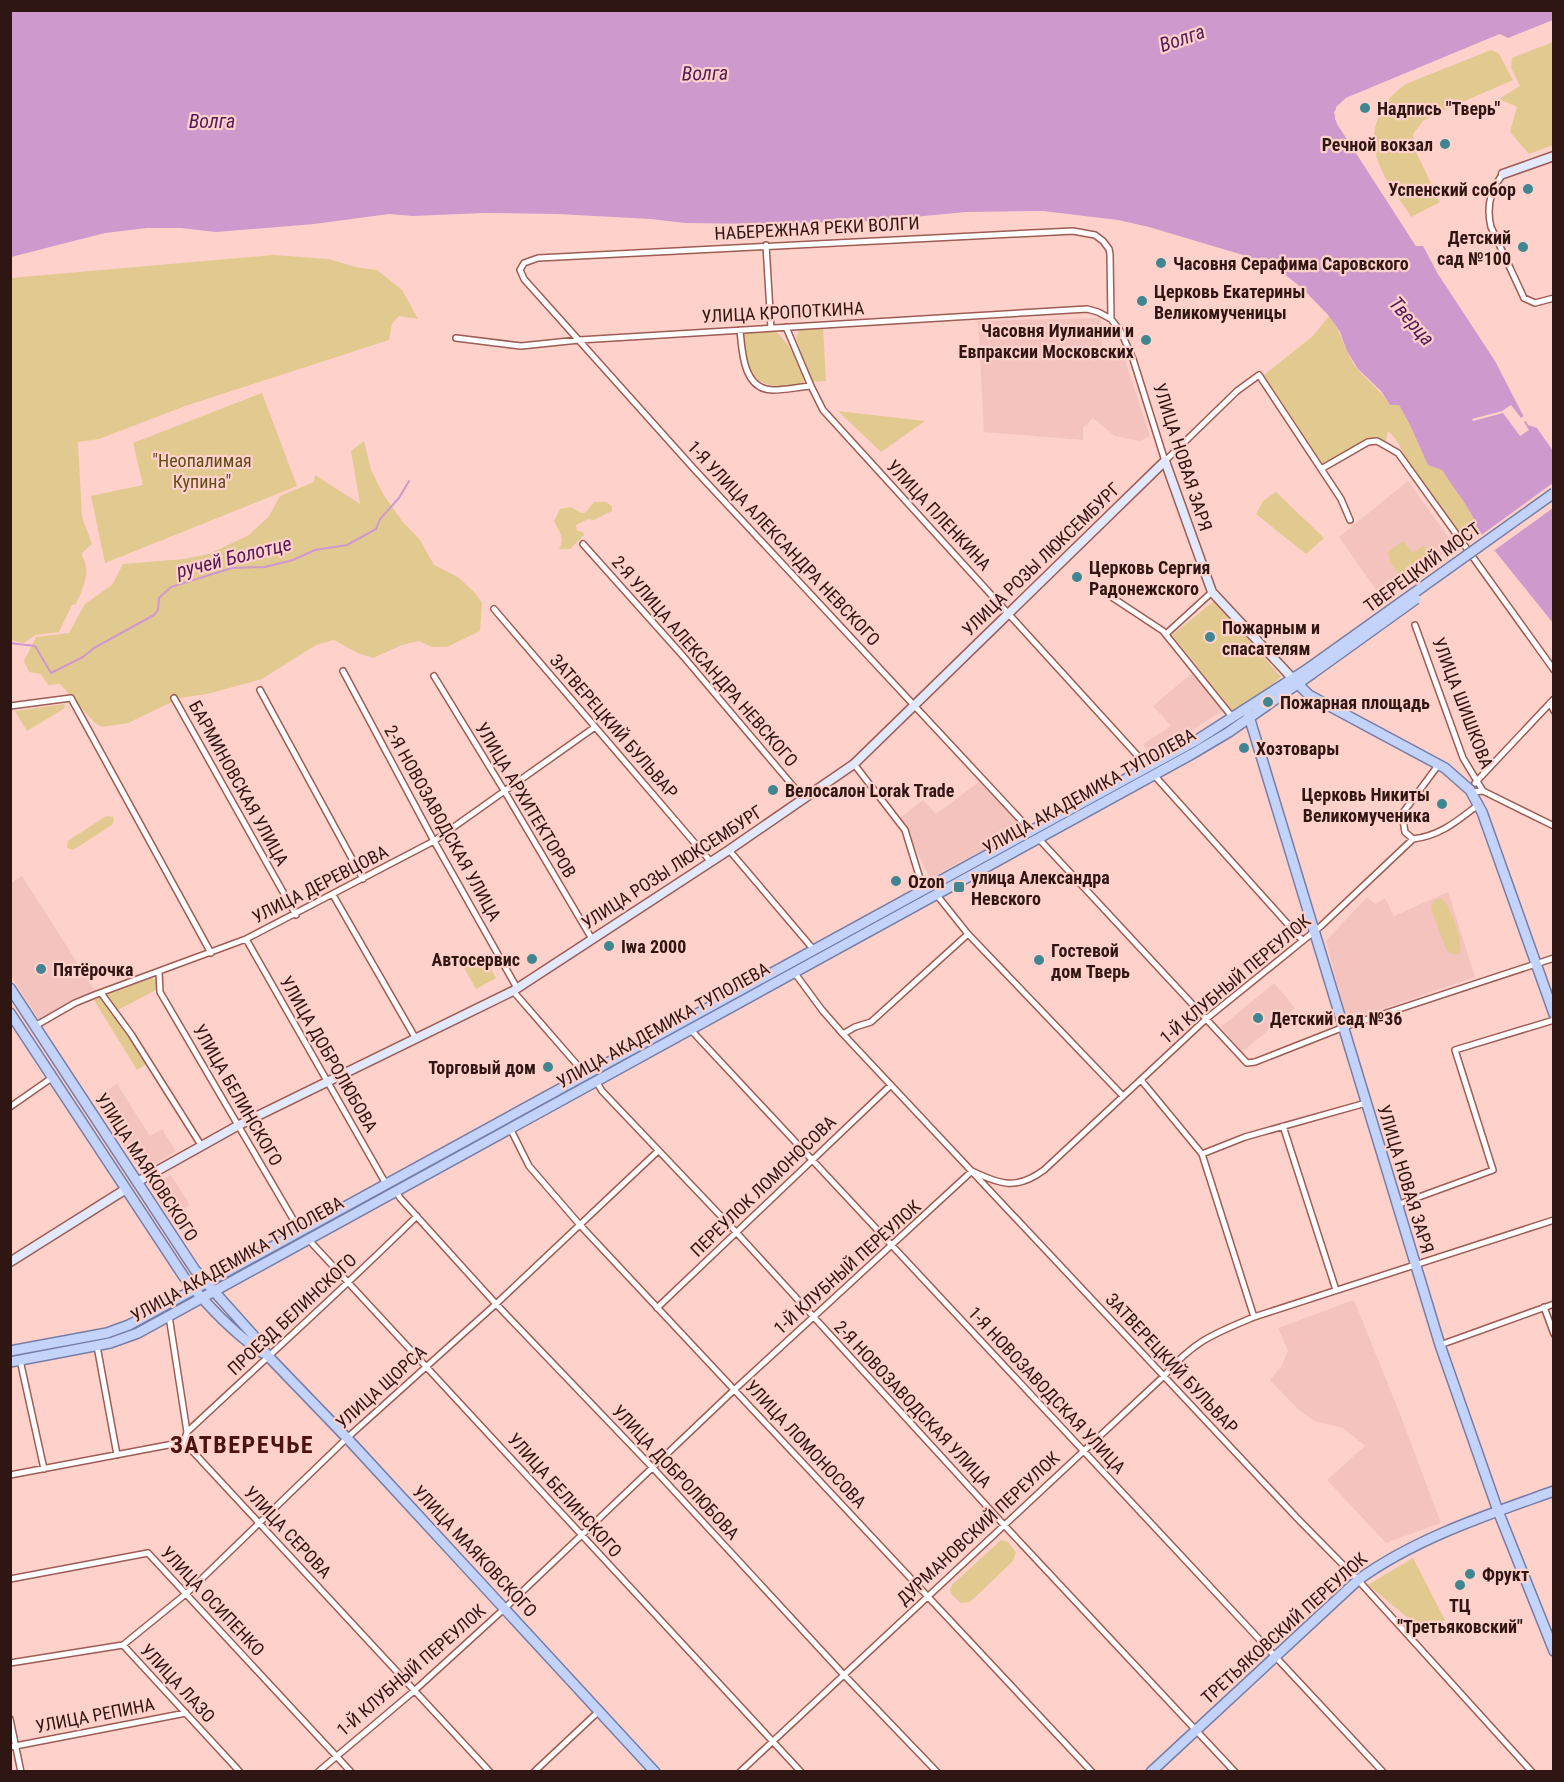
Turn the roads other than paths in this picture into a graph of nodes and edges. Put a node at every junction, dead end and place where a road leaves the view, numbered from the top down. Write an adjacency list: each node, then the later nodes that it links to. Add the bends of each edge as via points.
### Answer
1 (1554, 156): 2 (street)
2 (1503, 174): 6 (street, via 1490,197 1489,218 1526,300 1535,303)
3 (766, 245): 4 (street, НАБЕРЕЖНАЯ РЕКИ ВОЛГИ, via 1073,231 1095,235); 5 (street, НАБЕРЕЖНАЯ РЕКИ ВОЛГИ, via 538,258 524,263); 9 (street)
4 (1110, 254): 7 (street, УЛИЦА НОВАЯ ЗАРЯ)
5 (520, 270): 12 (street, 1-Я УЛИЦА АЛЕКСАНДРА НЕВСКОГО)
6 (1554, 298)
7 (1111, 318): 8 (street, УЛИЦА КРОПОТКИНА, via 1087,309); 14 (street, УЛИЦА НОВАЯ ЗАРЯ, via 1133,359)
8 (786, 327): 9 (street, УЛИЦА КРОПОТКИНА); 13 (street, УЛИЦА ПЛЕНКИНА)
9 (771, 328): 10 (street, УЛИЦА КРОПОТКИНА)
10 (740, 330): 12 (street, УЛИЦА КРОПОТКИНА); 13 (street, via 746,368 760,387 771,390)
11 (456, 338): 12 (street, УЛИЦА КРОПОТКИНА, via 521,346)
12 (579, 340): 36 (street, 1-Я УЛИЦА АЛЕКСАНДРА НЕВСКОГО)
13 (811, 386): 25 (street, УЛИЦА ПЛЕНКИНА, via 823,410)
14 (1166, 461): 15 (street, УЛИЦА РОЗЫ ЛЮКСЕМБУРГ, via 1258,375); 16 (street, УЛИЦА НОВАЯ ЗАРЯ); 17 (street, УЛИЦА РОЗЫ ЛЮКСЕМБУРГ)
15 (1321, 469): 20 (street); 29 (street, via 1368,442 1377,441 1398,453)
16 (1170, 474): 17 (street); 22 (street, УЛИЦА НОВАЯ ЗАРЯ)
17 (1151, 475): 25 (street, УЛИЦА РОЗЫ ЛЮКСЕМБУРГ)
18 (1554, 493): 28 (main road, ТВЕРЕЦКИЙ МОСТ, bridge)
19 (1554, 500): 28 (main road, ТВЕРЕЦКИЙ МОСТ, bridge)
20 (1350, 520)
21 (583, 544): 49 (street, 2-Я УЛИЦА АЛЕКСАНДРА НЕВСКОГО)
22 (1212, 592): 27 (street); 32 (street, УЛИЦА НОВАЯ ЗАРЯ)
23 (1107, 594): 27 (street)
24 (494, 609): 41 (street, ЗАТВЕРЕЦКИЙ БУЛЬВАР)
25 (1009, 613): 36 (street, УЛИЦА РОЗЫ ЛЮКСЕМБУРГ); 45 (street, УЛИЦА ПЛЕНКИНА)
26 (1415, 625): 46 (street, УЛИЦА ШИШКОВА)
27 (1166, 634): 40 (street)
28 (1311, 670): 32 (main road, УЛИЦА АКАДЕМИКА ТУПОЛЕВА)
29 (1554, 670)
30 (343, 671): 54 (street, 2-Я НОВОЗАВОДСКАЯ УЛИЦА)
31 (434, 676): 48 (street, УЛИЦА АРХИТЕКТОРОВ)
32 (1295, 681): 39 (main road, УЛИЦА АКАДЕМИКА ТУПОЛЕВА); 44 (main road, via 1309,694)
33 (260, 690): 57 (street)
34 (174, 698): 61 (street, БАРМИНОВСКАЯ УЛИЦА)
35 (1552, 701): 38 (street); 46 (street)
36 (915, 705): 43 (street, УЛИЦА РОЗЫ ЛЮКСЕМБУРГ); 52 (street, 1-Я УЛИЦА АЛЕКСАНДРА НЕВСКОГО)
37 (10, 706): 68 (street, via 71,699)
38 (1554, 711)
39 (1248, 713): 40 (main road, УЛИЦА АКАДЕМИКА ТУПОЛЕВА); 42 (main road, УЛИЦА АКАДЕМИКА ТУПОЛЕВА); 62 (main road, УЛИЦА НОВАЯ ЗАРЯ)
40 (1233, 718): 42 (main road); 45 (main road, УЛИЦА АКАДЕМИКА ТУПОЛЕВА)
41 (595, 727): 48 (street, УЛИЦА ДЕРЕВЦОВА); 56 (street, ЗАТВЕРЕЦКИЙ БУЛЬВАР)
42 (1232, 730): 45 (main road, УЛИЦА АКАДЕМИКА ТУПОЛЕВА)
43 (854, 764): 49 (street, УЛИЦА РОЗЫ ЛЮКСЕМБУРГ); 58 (street, via 905,830)
44 (1438, 764): 46 (main road); 53 (street, via 1402,814 1406,832)
45 (1151, 771): 52 (main road, УЛИЦА АКАДЕМИКА ТУПОЛЕВА); 66 (street, УЛИЦА ПЛЕНКИНА)
46 (1472, 787): 47 (street); 47 (street, УЛИЦА ШИШКОВА); 50 (main road, УЛИЦА ШИШКОВА)
47 (1483, 791): 51 (street)
48 (505, 792): 54 (street, УЛИЦА ДЕРЕВЦОВА); 65 (street, УЛИЦА АРХИТЕКТОРОВ)
49 (804, 799): 55 (street, УЛИЦА РОЗЫ ЛЮКСЕМБУРГ)
50 (1479, 804): 53 (street, 1-Й КЛУБНЫЙ ПЕРЕУЛОК, via 1443,831); 71 (main road, УЛИЦА ШИШКОВА)
51 (1554, 826)
52 (1035, 834): 58 (main road, УЛИЦА АКАДЕМИКА ТУПОЛЕВА); 59 (main road, УЛИЦА АКАДЕМИКА ТУПОЛЕВА, via 1027,844); 79 (street, 1-Я УЛИЦА АЛЕКСАНДРА НЕВСКОГО)
53 (1413, 839): 62 (street, 1-Й КЛУБНЫЙ ПЕРЕУЛОК)
54 (434, 842): 57 (street, УЛИЦА ДЕРЕВЦОВА); 75 (street, 2-Я НОВОЗАВОДСКАЯ УЛИЦА)
55 (729, 850): 56 (street, УЛИЦА РОЗЫ ЛЮКСЕМБУРГ); 67 (street)
56 (711, 862): 65 (street, УЛИЦА РОЗЫ ЛЮКСЕМБУРГ)
57 (363, 879): 60 (street, УЛИЦА ДЕРЕВЦОВА)
58 (926, 889): 67 (main road, УЛИЦА АКАДЕМИКА ТУПОЛЕВА)
59 (936, 894): 63 (street); 73 (main road, УЛИЦА АКАДЕМИКА ТУПОЛЕВА)
60 (333, 895): 61 (street, УЛИЦА ДЕРЕВЦОВА); 85 (street)
61 (296, 915): 64 (street, УЛИЦА ДЕРЕВЦОВА)
62 (1314, 932): 66 (street, 1-Й КЛУБНЫЙ ПЕРЕУЛОК); 82 (main road, УЛИЦА НОВАЯ ЗАРЯ)
63 (968, 934): 84 (street, via 871,1022); 94 (street)
64 (246, 939): 68 (street, УЛИЦА ДЕРЕВЦОВА); 90 (street, УЛИЦА ДОБРОЛЮБОВА)
65 (592, 939): 75 (street, УЛИЦА РОЗЫ ЛЮКСЕМБУРГ)
66 (1302, 940): 79 (street, 1-Й КЛУБНЫЙ ПЕРЕУЛОК)
67 (814, 950): 70 (main road, УЛИЦА АКАДЕМИКА ТУПОЛЕВА)
68 (212, 953): 72 (street, УЛИЦА ДЕРЕВЦОВА)
69 (1554, 958): 71 (street)
70 (799, 959): 73 (main road); 86 (main road, УЛИЦА АКАДЕМИКА ТУПОЛЕВА)
71 (1535, 964): 78 (main road, УЛИЦА ШИШКОВА); 82 (street)
72 (159, 972): 76 (street, УЛИЦА ДЕРЕВЦОВА); 97 (street, УЛИЦА БЕЛИНСКОГО, via 160,992)
73 (794, 972): 83 (main road, УЛИЦА АКАДЕМИКА ТУПОЛЕВА); 84 (street, ЗАТВЕРЕЦКИЙ БУЛЬВАР)
74 (10, 988): 81 (main road, УЛИЦА МАЯКОВСКОГО)
75 (515, 990): 85 (street, УЛИЦА РОЗЫ ЛЮКСЕМБУРГ); 87 (street, 2-Я НОВОЗАВОДСКАЯ УЛИЦА)
76 (101, 993): 81 (street, УЛИЦА ДЕРЕВЦОВА); 100 (street)
77 (10, 1012): 88 (main road, УЛИЦА МАЯКОВСКОГО)
78 (1554, 1014)
79 (1206, 1019): 82 (street, 1-Я УЛИЦА АЛЕКСАНДРА НЕВСКОГО, via 1247,1063); 89 (street, 1-Й КЛУБНЫЙ ПЕРЕУЛОК)
80 (1554, 1020): 111 (street, via 1455,1050 1493,1170)
81 (35, 1026): 106 (main road, УЛИЦА МАЯКОВСКОГО)
82 (1344, 1027): 95 (main road, УЛИЦА НОВАЯ ЗАРЯ)
83 (690, 1029): 91 (main road, УЛИЦА АКАДЕМИКА ТУПОЛЕВА); 103 (street, 1-Я НОВОЗАВОДСКАЯ УЛИЦА)
84 (843, 1034): 92 (street, ЗАТВЕРЕЦКИЙ БУЛЬВАР)
85 (416, 1039): 90 (street, УЛИЦА РОЗЫ ЛЮКСЕМБУРГ)
86 (601, 1067): 87 (main road, УЛИЦА АКАДЕМИКА ТУПОЛЕВА); 91 (main road)
87 (586, 1075): 93 (main road); 105 (main road, УЛИЦА АКАДЕМИКА ТУПОЛЕВА)
88 (53, 1077): 96 (street); 108 (main road, УЛИЦА МАЯКОВСКОГО)
89 (1141, 1080): 94 (street, 1-Й КЛУБНЫЙ ПЕРЕУЛОК); 102 (street)
90 (328, 1081): 97 (street, УЛИЦА РОЗЫ ЛЮКСЕМБУРГ); 107 (street, УЛИЦА ДОБРОЛЮБОВА)
91 (596, 1081): 93 (main road, УЛИЦА АКАДЕМИКА ТУПОЛЕВА); 101 (street, 2-Я НОВОЗАВОДСКАЯ УЛИЦА)
92 (891, 1085): 103 (street, ПЕРЕУЛОК ЛОМОНОСОВА); 104 (street, ЗАТВЕРЕЦКИЙ БУЛЬВАР)
93 (581, 1089): 99 (main road, УЛИЦА АКАДЕМИКА ТУПОЛЕВА)
94 (1123, 1096): 104 (street, 1-Й КЛУБНЫЙ ПЕРЕУЛОК, via 1030,1181 997,1183)
95 (1366, 1102): 98 (street); 111 (main road, УЛИЦА НОВАЯ ЗАРЯ)
96 (10, 1107)
97 (239, 1125): 100 (street, УЛИЦА РОЗЫ ЛЮКСЕМБУРГ); 115 (street, УЛИЦА БЕЛИНСКОГО)
98 (1283, 1126): 102 (street); 125 (street)
99 (510, 1128): 109 (main road, УЛИЦА АКАДЕМИКА ТУПОЛЕВА); 114 (street, УЛИЦА ЛОМОНОСОВА, via 529,1166)
100 (201, 1145): 106 (street, УЛИЦА РОЗЫ ЛЮКСЕМБУРГ)
101 (658, 1150): 114 (street, УЛИЦА ЩОРСА); 116 (street, 2-Я НОВОЗАВОДСКАЯ УЛИЦА)
102 (1202, 1154): 132 (street)
103 (812, 1160): 116 (street, ПЕРЕУЛОК ЛОМОНОСОВА); 118 (street, 1-Я НОВОЗАВОДСКАЯ УЛИЦА)
104 (972, 1171): 118 (street, 1-Й КЛУБНЫЙ ПЕРЕУЛОК); 141 (street, ЗАТВЕРЕЦКИЙ БУЛЬВАР)
105 (400, 1177): 107 (main road, УЛИЦА АКАДЕМИКА ТУПОЛЕВА); 109 (main road)
106 (137, 1182): 121 (main road, УЛИЦА МАЯКОВСКОГО)
107 (386, 1184): 110 (main road); 115 (main road, УЛИЦА АКАДЕМИКА ТУПОЛЕВА)
108 (126, 1189): 119 (street); 123 (main road, УЛИЦА МАЯКОВСКОГО)
109 (396, 1191): 110 (main road, УЛИЦА АКАДЕМИКА ТУПОЛЕВА); 112 (street, УЛИЦА ДОБРОЛЮБОВА)
110 (381, 1199): 117 (main road, УЛИЦА АКАДЕМИКА ТУПОЛЕВА)
111 (1396, 1205): 120 (main road, УЛИЦА НОВАЯ ЗАРЯ)
112 (417, 1216): 122 (street, ПРОЕЗД БЕЛИНСКОГО); 127 (street, УЛИЦА ДОБРОЛЮБОВА)
113 (1554, 1220): 120 (street, ДУРМАНОВСКИЙ ПЕРЕУЛОК)
114 (580, 1225): 127 (street, УЛИЦА ЩОРСА); 130 (street, УЛИЦА ЛОМОНОСОВА)
115 (300, 1231): 121 (main road, УЛИЦА АКАДЕМИКА ТУПОЛЕВА)
116 (736, 1232): 130 (street, ПЕРЕУЛОК ЛОМОНОСОВА); 133 (street, 2-Я НОВОЗАВОДСКАЯ УЛИЦА)
117 (308, 1239): 122 (street, УЛИЦА БЕЛИНСКОГО); 124 (main road, УЛИЦА АКАДЕМИКА ТУПОЛЕВА)
118 (892, 1247): 133 (street, 1-Й КЛУБНЫЙ ПЕРЕУЛОК); 146 (street, 1-Я НОВОЗАВОДСКАЯ УЛИЦА)
119 (10, 1262)
120 (1415, 1266): 125 (street, ДУРМАНОВСКИЙ ПЕРЕУЛОК); 135 (main road, УЛИЦА НОВАЯ ЗАРЯ)
121 (206, 1282): 123 (main road, УЛИЦА АКАДЕМИКА ТУПОЛЕВА); 124 (main road, УЛИЦА МАЯКОВСКОГО)
122 (349, 1283): 138 (street, ПРОЕЗД БЕЛИНСКОГО); 140 (street, УЛИЦА БЕЛИНСКОГО)
123 (194, 1289): 126 (main road, УЛИЦА МАЯКОВСКОГО); 137 (main road, УЛИЦА АКАДЕМИКА ТУПОЛЕВА, via 118,1330)
124 (214, 1290): 126 (main road, УЛИЦА АКАДЕМИКА ТУПОЛЕВА); 138 (main road, УЛИЦА МАЯКОВСКОГО)
125 (1336, 1290): 132 (street, ДУРМАНОВСКИЙ ПЕРЕУЛОК)
126 (201, 1298): 131 (main road, УЛИЦА АКАДЕМИКА ТУПОЛЕВА); 138 (main road, УЛИЦА МАЯКОВСКОГО)
127 (496, 1304): 140 (street, УЛИЦА ЩОРСА); 149 (street, УЛИЦА ДОБРОЛЮБОВА)
128 (1554, 1304): 129 (street)
129 (1544, 1307): 134 (street); 135 (street)
130 (657, 1308): 142 (street, УЛИЦА ЛОМОНОСОВА)
131 (169, 1316): 136 (main road, УЛИЦА АКАДЕМИКА ТУПОЛЕВА, via 132,1336); 143 (street)
132 (1254, 1317): 141 (street, ДУРМАНОВСКИЙ ПЕРЕУЛОК, via 1193,1346)
133 (812, 1318): 142 (street, 1-Й КЛУБНЫЙ ПЕРЕУЛОК); 154 (street, 2-Я НОВОЗАВОДСКАЯ УЛИЦА)
134 (1554, 1334)
135 (1440, 1345): 152 (main road, УЛИЦА НОВАЯ ЗАРЯ)
136 (97, 1346): 139 (main road, УЛИЦА АКАДЕМИКА ТУПОЛЕВА); 147 (street)
137 (10, 1351)
138 (268, 1356): 143 (street, ПРОЕЗД БЕЛИНСКОГО); 144 (main road, УЛИЦА МАЯКОВСКОГО)
139 (15, 1361): 148 (street)
140 (427, 1366): 144 (street, УЛИЦА ЩОРСА); 155 (street, УЛИЦА БЕЛИНСКОГО)
141 (1164, 1376): 146 (street, ДУРМАНОВСКИЙ ПЕРЕУЛОК); 157 (street, ЗАТВЕРЕЦКИЙ БУЛЬВАР)
142 (734, 1390): 149 (street, 1-Й КЛУБНЫЙ ПЕРЕУЛОК); 159 (street, УЛИЦА ЛОМОНОСОВА)
143 (187, 1432): 145 (street)
144 (347, 1438): 153 (street, УЛИЦА ЩОРСА); 160 (main road, УЛИЦА МАЯКОВСКОГО)
145 (184, 1442): 147 (street); 153 (street, УЛИЦА СЕРОВА)
146 (1083, 1450): 154 (street, ДУРМАНОВСКИЙ ПЕРЕУЛОК); 163 (street, 1-Я НОВОЗАВОДСКАЯ УЛИЦА)
147 (117, 1455): 148 (street)
148 (44, 1468): 150 (street)
149 (653, 1468): 155 (street, 1-Й КЛУБНЫЙ ПЕРЕУЛОК); 165 (street, УЛИЦА ДОБРОЛЮБОВА)
150 (10, 1475)
151 (1554, 1491): 152 (main road, ТРЕТЬЯКОВСКИЙ ПЕРЕУЛОК)
152 (1498, 1511): 157 (main road, ТРЕТЬЯКОВСКИЙ ПЕРЕУЛОК, via 1404,1551); 162 (main road, УЛИЦА НОВАЯ ЗАРЯ)
153 (259, 1524): 158 (street, УЛИЦА ЩОРСА); 166 (street, УЛИЦА СЕРОВА)
154 (1004, 1525): 159 (street, ДУРМАНОВСКИЙ ПЕРЕУЛОК); 170 (street, 2-Я НОВОЗАВОДСКАЯ УЛИЦА)
155 (582, 1536): 160 (street, 1-Й КЛУБНЫЙ ПЕРЕУЛОК); 171 (street, УЛИЦА БЕЛИНСКОГО)
156 (10, 1579): 158 (street, УЛИЦА ОСИПЕНКО, via 148,1553)
157 (1358, 1580): 163 (main road, ТРЕТЬЯКОВСКИЙ ПЕРЕУЛОК); 188 (street, ЗАТВЕРЕЦКИЙ БУЛЬВАР)
158 (186, 1593): 161 (street, УЛИЦА ЩОРСА); 173 (street, УЛИЦА ОСИПЕНКО)
159 (928, 1596): 165 (street, ДУРМАНОВСКИЙ ПЕРЕУЛОК); 184 (street, УЛИЦА ЛОМОНОСОВА)
160 (505, 1608): 166 (street, 1-Й КЛУБНЫЙ ПЕРЕУЛОК); 167 (main road, УЛИЦА МАЯКОВСКОГО)
161 (123, 1645): 164 (street, УЛИЦА ЛАЗО); 168 (street, УЛИЦА ЛАЗО)
162 (1554, 1651)
163 (1276, 1656): 170 (main road, ТРЕТЬЯКОВСКИЙ ПЕРЕУЛОК); 187 (street, 1-Я НОВОЗАВОДСКАЯ УЛИЦА)
164 (10, 1663)
165 (844, 1675): 171 (street, ДУРМАНОВСКИЙ ПЕРЕУЛОК); 174 (street, УЛИЦА ДОБРОЛЮБОВА)
166 (414, 1691): 173 (street, 1-Й КЛУБНЫЙ ПЕРЕУЛОК); 179 (street, УЛИЦА СЕРОВА)
167 (599, 1711): 180 (street); 181 (main road, УЛИЦА МАЯКОВСКОГО)
168 (186, 1713): 172 (street, УЛИЦА РЕПИНА); 176 (street, УЛИЦА ЛАЗО)
169 (10, 1719): 172 (street)
170 (1196, 1730): 185 (main road, ТРЕТЬЯКОВСКИЙ ПЕРЕУЛОК); 186 (street, 2-Я НОВОЗАВОДСКАЯ УЛИЦА)
171 (772, 1741): 182 (street, ДУРМАНОВСКИЙ ПЕРЕУЛОК); 183 (street, УЛИЦА БЕЛИНСКОГО)
172 (13, 1747): 175 (street)
173 (336, 1756): 177 (street, 1-Й КЛУБНЫЙ ПЕРЕУЛОК); 178 (street, УЛИЦА ОСИПЕНКО)
174 (933, 1770)
175 (21, 1772)
176 (240, 1772)
177 (318, 1772)
178 (351, 1772)
179 (490, 1772)
180 (534, 1772)
181 (655, 1772)
182 (740, 1772)
183 (801, 1772)
184 (1092, 1772)
185 (1151, 1772)
186 (1235, 1772)
187 (1383, 1772)
188 (1532, 1772)

